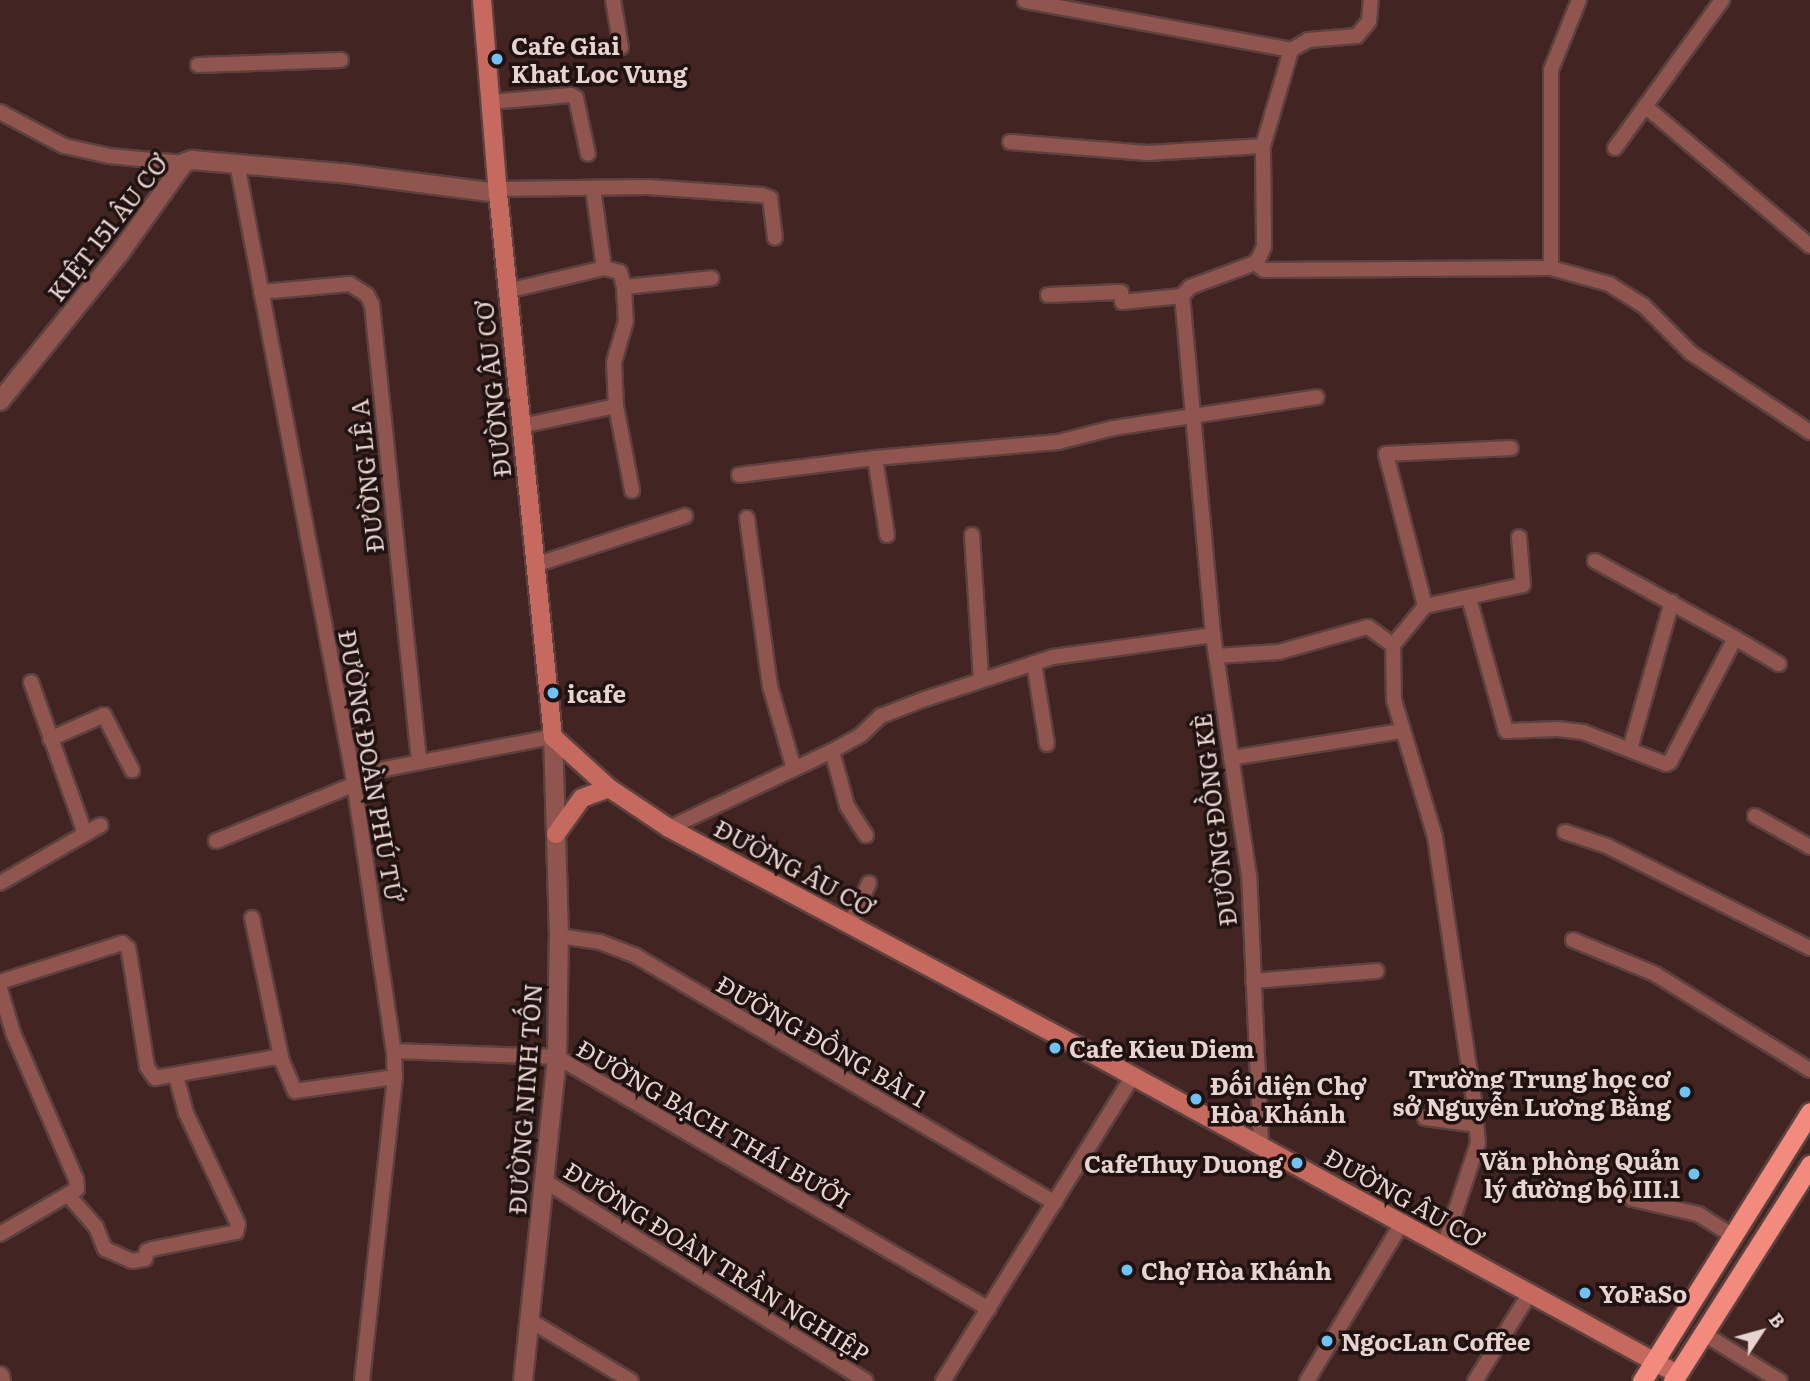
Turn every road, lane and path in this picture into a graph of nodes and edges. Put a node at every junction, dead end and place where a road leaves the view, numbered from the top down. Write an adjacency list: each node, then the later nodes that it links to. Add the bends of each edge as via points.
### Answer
1 (482, 0): 11 (main road, ĐƯỜNG ÂU CƠ)
2 (613, 0): 7 (street)
3 (1371, 0): 8 (street, via 1369,21 1357,36 1308,40)
4 (1579, 0): 26 (street, via 1551,69)
5 (1722, 0): 12 (street)
6 (1025, 1): 8 (street)
7 (621, 47)
8 (1291, 50): 15 (street)
9 (341, 60): 10 (street)
10 (198, 65)
11 (491, 102): 17 (street, via 571,95 576,98); 21 (main road, ĐƯỜNG ÂU CƠ)
12 (1645, 106): 16 (street); 23 (street)
13 (0, 112): 18 (street, via 64,146 109,156)
14 (1010, 142): 15 (street, via 1148,153)
15 (1263, 146): 24 (street, via 1264,246)
16 (1615, 148)
17 (588, 154)
18 (184, 163): 19 (street, KIỆT 151 ÂU CƠ); 34 (street, KIỆT 151 ÂU CƠ, via 119,254)
19 (237, 163): 21 (street, KIỆT 151 ÂU CƠ); 30 (street, ĐƯỜNG ĐOÀN PHÚ TỨ)
20 (593, 188): 21 (street); 22 (street, via 648,187 767,196); 25 (street)
21 (498, 191): 29 (main road, ĐƯỜNG ÂU CƠ)
22 (775, 238)
23 (1810, 246)
24 (1255, 263): 26 (street, via 1264,270); 32 (street, via 1210,277)
25 (604, 268): 28 (street, via 620,272); 29 (street)
26 (1551, 268): 38 (street, via 1609,284 1643,305 1691,354)
27 (712, 278): 28 (street)
28 (624, 287): 35 (street, via 626,321 614,362)
29 (507, 291): 37 (main road, ĐƯỜNG ÂU CƠ)
30 (261, 292): 68 (street, ĐƯỜNG LÊ A, via 350,284 367,295 372,306); 71 (street, ĐƯỜNG ĐOÀN PHÚ TỨ)
31 (1048, 295): 32 (street, via 1121,292 1122,302)
32 (1182, 296): 36 (street, ĐƯỜNG ĐỒNG KÈ)
33 (1317, 397): 36 (street)
34 (0, 401)
35 (616, 406): 37 (street); 42 (street)
36 (1193, 416): 40 (street, via 1112,428 1058,442); 53 (street, ĐƯỜNG ĐỒNG KÈ)
37 (521, 426): 49 (main road, ĐƯỜNG ÂU CƠ)
38 (1810, 432)
39 (1511, 448): 52 (street, via 1386,454)
40 (875, 458): 41 (street); 45 (street)
41 (740, 475)
42 (632, 490)
43 (685, 516): 49 (street)
44 (747, 519): 69 (street, via 770,686)
45 (887, 535)
46 (972, 535): 59 (street)
47 (1519, 537): 50 (street, via 1523,585)
48 (1595, 561): 51 (street)
49 (535, 565): 62 (main road, ĐƯỜNG ÂU CƠ)
50 (1469, 598): 52 (street); 65 (street, via 1506,731 1572,729)
51 (1672, 602): 54 (street); 65 (street)
52 (1425, 606): 55 (street)
53 (1213, 635): 56 (street, ĐƯỜNG ĐỒNG KÈ); 57 (street, via 1053,656)
54 (1735, 638): 58 (street); 65 (street, via 1670,762 1662,764)
55 (1393, 645): 56 (street, via 1368,627 1279,652); 61 (street, via 1394,700)
56 (1216, 656): 67 (street, ĐƯỜNG ĐỒNG KÈ)
57 (1034, 663): 59 (street); 64 (street)
58 (1779, 664)
59 (981, 680): 66 (street, via 881,716 862,735)
60 (32, 682): 63 (street)
61 (1402, 731): 67 (street); 102 (street, via 1435,837)
62 (553, 737): 68 (street); 72 (main road, ĐƯỜNG ÂU CƠ); 78 (street, ĐƯỜNG NINH TỐN)
63 (50, 739): 70 (street, via 103,714); 77 (street)
64 (1047, 744)
65 (1630, 749)
66 (832, 751): 69 (street); 79 (street, via 847,806)
67 (1231, 758): 90 (street, ĐƯỜNG ĐỒNG KÈ, via 1248,876)
68 (419, 762): 71 (street)
69 (794, 769): 75 (street)
70 (132, 770)
71 (354, 780): 80 (street); 93 (street, ĐƯỜNG ĐOÀN PHÚ TỨ)
72 (609, 788): 75 (main road, ĐƯỜNG ÂU CƠ); 78 (main road, via 582,798)
73 (1755, 816): 81 (street)
74 (101, 825): 77 (street)
75 (669, 828): 85 (main road, ĐƯỜNG ÂU CƠ)
76 (1565, 832): 88 (street, via 1608,846)
77 (85, 834): 82 (street)
78 (556, 834): 86 (street, ĐƯỜNG NINH TỐN)
79 (866, 835)
80 (216, 841)
81 (1810, 847)
82 (0, 883)
83 (869, 883): 85 (street)
84 (252, 918): 95 (street)
85 (850, 924): 98 (main road, ĐƯỜNG ÂU CƠ)
86 (559, 936): 94 (street, ĐƯỜNG NINH TỐN); 108 (street, ĐƯỜNG ĐỒNG BÀI 1, via 600,942 636,956)
87 (1573, 940): 96 (street, via 1655,974)
88 (1810, 948)
89 (1377, 971): 90 (street)
90 (1253, 981): 103 (street, ĐƯỜNG ĐỒNG KÈ)
91 (0, 982): 97 (street, via 122,943 128,948 147,1067 155,1078)
92 (0, 989): 106 (street, via 13,1033 76,1179 77,1189)
93 (394, 1051): 94 (street, ĐƯỜNG BẠCH THÁI BƯỞI); 99 (street, ĐƯỜNG ĐOÀN PHÚ TỨ)
94 (557, 1057): 105 (street, ĐƯỜNG NINH TỐN); 114 (street, ĐƯỜNG BẠCH THÁI BƯỞI)
95 (282, 1061): 97 (street, via 276,1057); 99 (street, via 295,1091)
96 (1810, 1070)
97 (176, 1075): 106 (street, via 186,1113 238,1224 235,1233 150,1249 145,1259 137,1261 107,1252 96,1227)
98 (1133, 1076): 103 (main road, ĐƯỜNG ÂU CƠ); 108 (street)
99 (395, 1077): 119 (street, ĐƯỜNG ĐOÀN PHÚ TỨ)
100 (1810, 1112): 111 (highway)
101 (1425, 1118): 102 (street)
102 (1476, 1125): 112 (street, via 1478,1143)
103 (1261, 1146): 109 (main road, ĐƯỜNG ÂU CƠ)
104 (1810, 1165): 116 (highway)
105 (543, 1180): 115 (street, ĐƯỜNG NINH TỐN); 122 (street, ĐƯỜNG ĐOÀN TRẦN NGHIỆP)
106 (68, 1195): 110 (street)
107 (1632, 1199): 111 (street, via 1698,1214)
108 (1055, 1203): 114 (street)
109 (1402, 1223): 112 (main road, ĐƯỜNG ÂU CƠ); 124 (street)
110 (0, 1234)
111 (1732, 1235): 117 (highway)
112 (1444, 1246): 113 (main road, ĐƯỜNG ÂU CƠ)
113 (1530, 1293): 117 (main road, ĐƯỜNG ÂU CƠ); 125 (street)
114 (989, 1309): 123 (street)
115 (530, 1320): 120 (street, ĐƯỜNG NINH TỐN); 121 (street)
116 (1704, 1334): 118 (highway); 127 (street)
117 (1656, 1360): 118 (main road, ĐƯỜNG ÂU CƠ); 126 (highway)
118 (1675, 1377)
119 (362, 1381)
120 (523, 1381)
121 (631, 1381)
122 (866, 1381)
123 (943, 1381)
124 (1307, 1381)
125 (1475, 1381)
126 (1642, 1381)
127 (1780, 1381)

